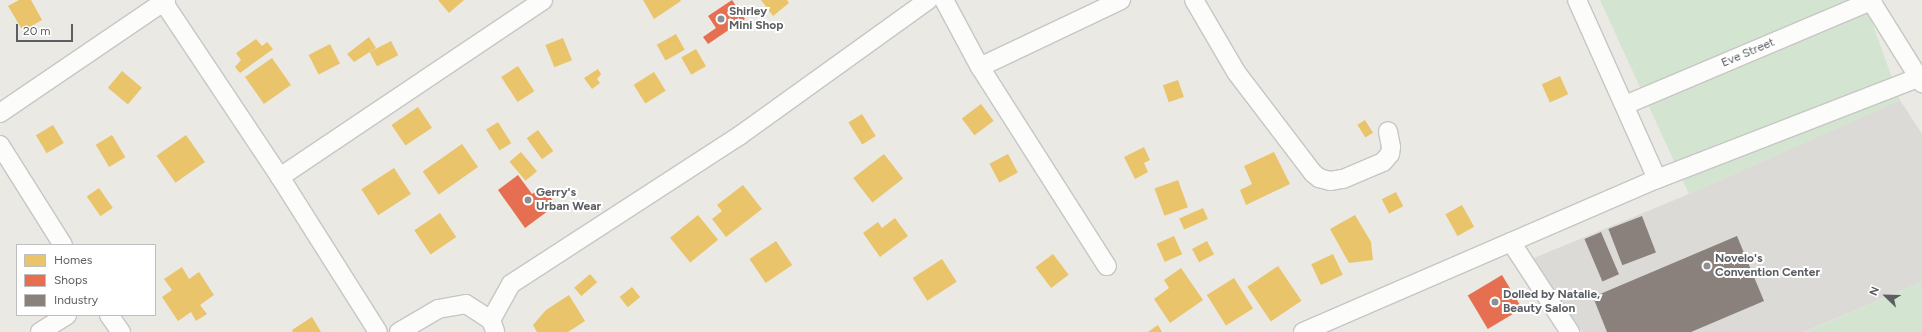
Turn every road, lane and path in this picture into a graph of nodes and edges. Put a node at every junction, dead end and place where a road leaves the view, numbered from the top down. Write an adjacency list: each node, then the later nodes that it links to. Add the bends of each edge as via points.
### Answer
1 (543, 0): 15 (street)
2 (928, 0): 22 (street, via 739,136 511,284)
3 (944, 0): 9 (street)
4 (1120, 0): 9 (street)
5 (1194, 0): 13 (street, via 1236,72 1313,174 1330,181 1343,179 1384,162 1390,154 1391,147)
6 (1577, 0): 11 (street)
7 (1872, 0): 10 (street, Eve Street); 11 (street, Eve Street)
8 (164, 1): 12 (street); 15 (street)
9 (980, 67): 19 (street)
10 (1920, 80): 16 (street)
11 (1625, 105): 16 (street)
12 (0, 113)
13 (1388, 131)
14 (0, 145): 18 (street)
15 (280, 176): 26 (street)
16 (1657, 179): 17 (street)
17 (1511, 242): 23 (street); 28 (street)
18 (62, 244)
19 (1107, 266)
20 (65, 316): 24 (street)
21 (110, 316): 25 (street)
22 (493, 326): 27 (street, via 466,304 438,309)
23 (1307, 331)
24 (40, 332)
25 (121, 332)
26 (378, 332)
27 (399, 332)
28 (1570, 332)

